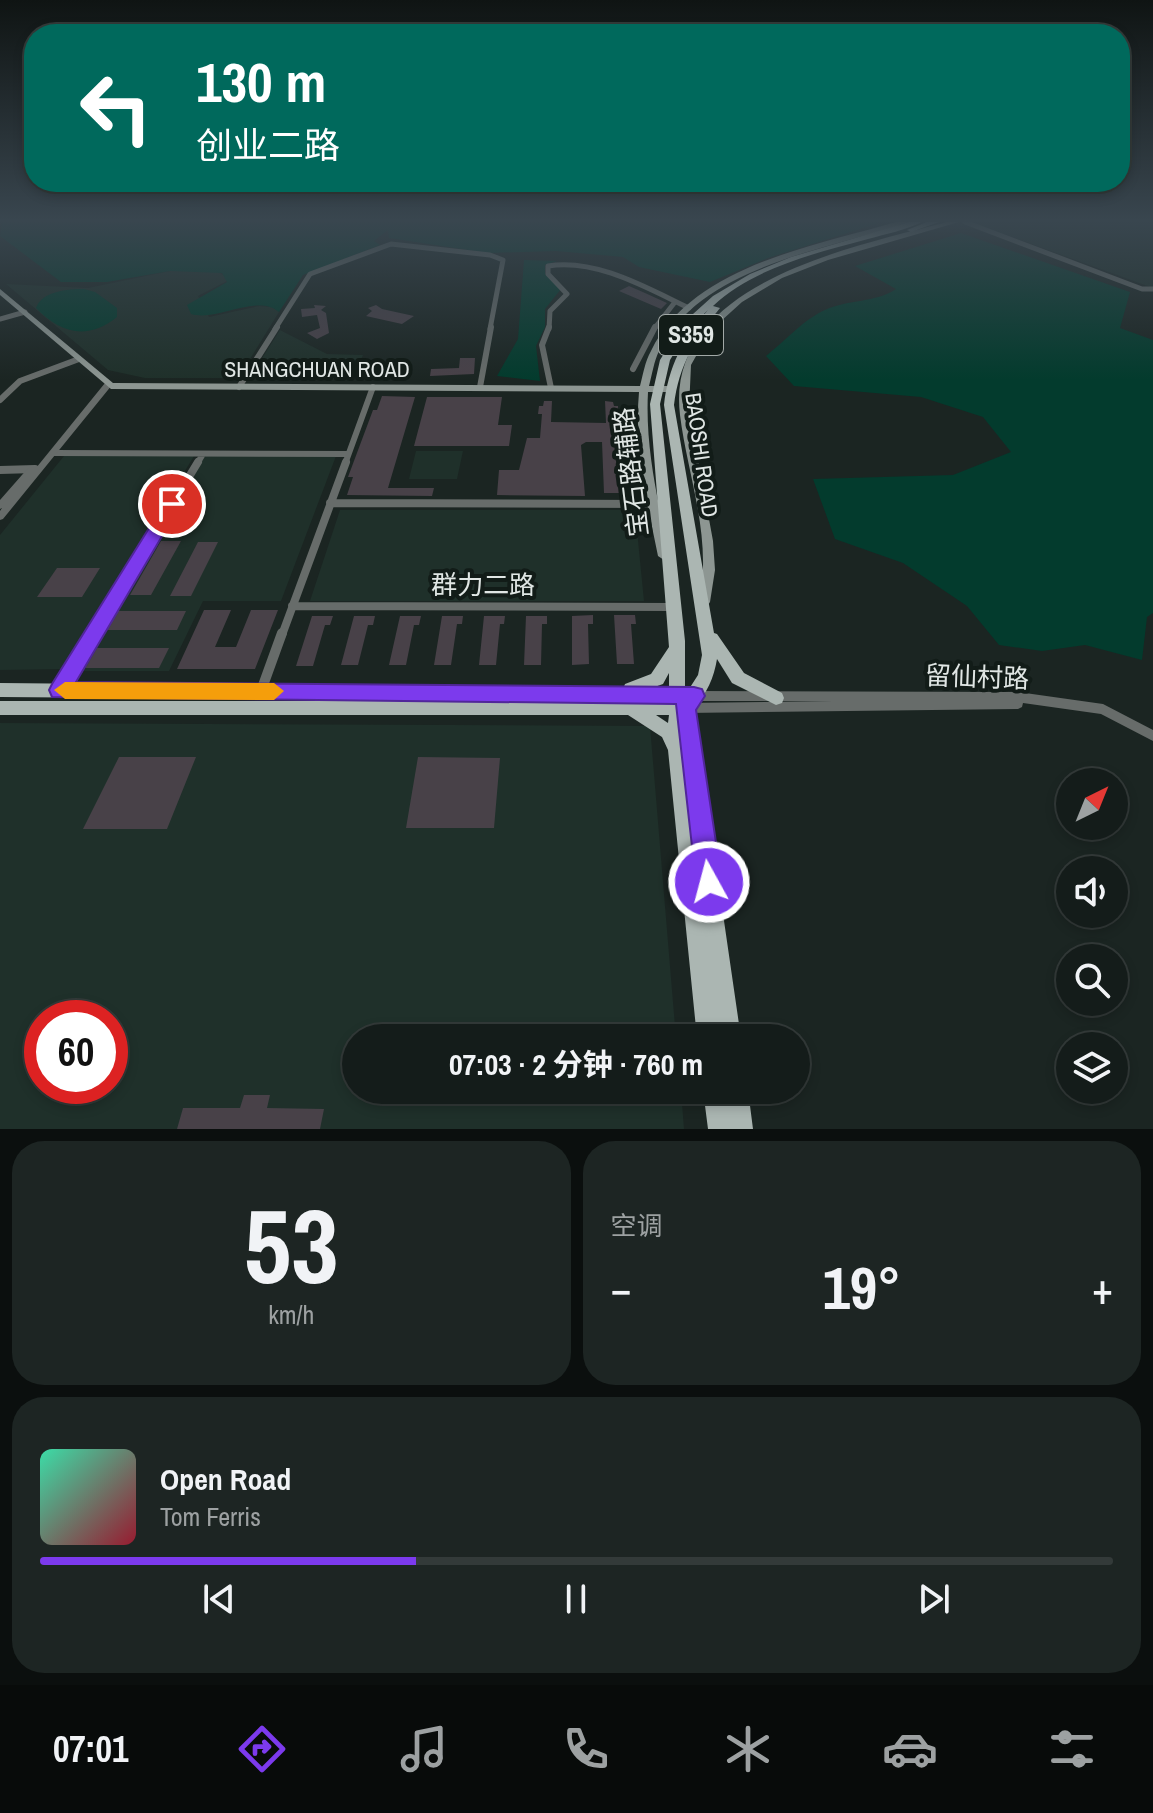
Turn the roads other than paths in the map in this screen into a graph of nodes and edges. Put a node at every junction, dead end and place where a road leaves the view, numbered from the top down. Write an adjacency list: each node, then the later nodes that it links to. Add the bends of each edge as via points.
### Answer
1 (311, 275): 19 (street)
2 (502, 275): 21 (street)
3 (549, 275): 22 (street, via 567,294 550,311 549,333 542,345)
4 (614, 275): 12 (street)
5 (742, 275): 13 (main road)
6 (759, 275): 24 (main road, BAOSHI ROAD / S359, via 707,302 673,341)
7 (778, 275): 25 (main road, BAOSHI ROAD / S359, via 718,305 685,343)
8 (790, 275): 37 (main road, via 725,309 694,345 683,396 710,561)
9 (1104, 275): 10 (street)
10 (1153, 289)
11 (0, 291): 14 (main road)
12 (675, 302): 13 (street); 17 (street)
13 (689, 308): 23 (main road, via 662,339)
14 (25, 312): 15 (street); 16 (main road)
15 (0, 319)
16 (79, 359): 18 (main road); 26 (street, via 20,381)
17 (633, 369)
18 (108, 385): 19 (main road, SHANGCHUAN ROAD); 27 (street); 30 (street)
19 (239, 387): 20 (main road, SHANGCHUAN ROAD)
20 (373, 387): 21 (main road, SHANGCHUAN ROAD); 29 (street)
21 (480, 387): 22 (main road, SHANGCHUAN ROAD)
22 (551, 388): 23 (main road, SHANGCHUAN ROAD)
23 (643, 388): 24 (main road, SHANGCHUAN ROAD); 33 (main road, 宝石路辅路)
24 (656, 389): 25 (main road, SHANGCHUAN ROAD); 36 (main road, BAOSHI ROAD / S359)
25 (670, 389): 37 (main road, BAOSHI ROAD / S359)
26 (0, 400)
27 (54, 453): 28 (street); 30 (street)
28 (203, 454): 29 (street); 42 (street)
29 (348, 454): 32 (street)
30 (36, 469): 31 (street); 34 (street); 35 (street)
31 (0, 470)
32 (330, 503): 33 (street); 38 (street)
33 (653, 504): 36 (main road, 宝石路辅路)
34 (0, 506)
35 (0, 517)
36 (674, 602): 38 (street, 群力二路); 40 (main road, BAOSHI ROAD / S359)
37 (704, 602): 39 (main road, BAOSHI ROAD / S359)
38 (292, 606): 43 (street)
39 (708, 626): 45 (main road, via 738,678); 46 (main road, BAOSHI ROAD / S359, via 709,670)
40 (677, 641): 44 (main road, via 657,679); 46 (main road, BAOSHI ROAD)
41 (0, 690): 42 (main road)
42 (60, 690): 43 (main road)
43 (261, 691): 44 (main road)
44 (618, 693): 46 (main road)
45 (776, 698): 46 (street, 留仙村路); 47 (street, 留仙村路, via 1018,697)
46 (683, 702): 47 (street, 留仙村路); 49 (main road); 51 (main road); 53 (main road)
47 (1044, 702): 50 (street, via 1103,709)
48 (0, 708): 49 (main road)
49 (630, 708): 51 (main road, via 669,732)
50 (1153, 736)
51 (677, 753): 52 (main road)
52 (707, 1024)
53 (727, 1024)
54 (717, 1104): 56 (main road)
55 (738, 1104): 57 (main road)
56 (720, 1129)
57 (741, 1129)

